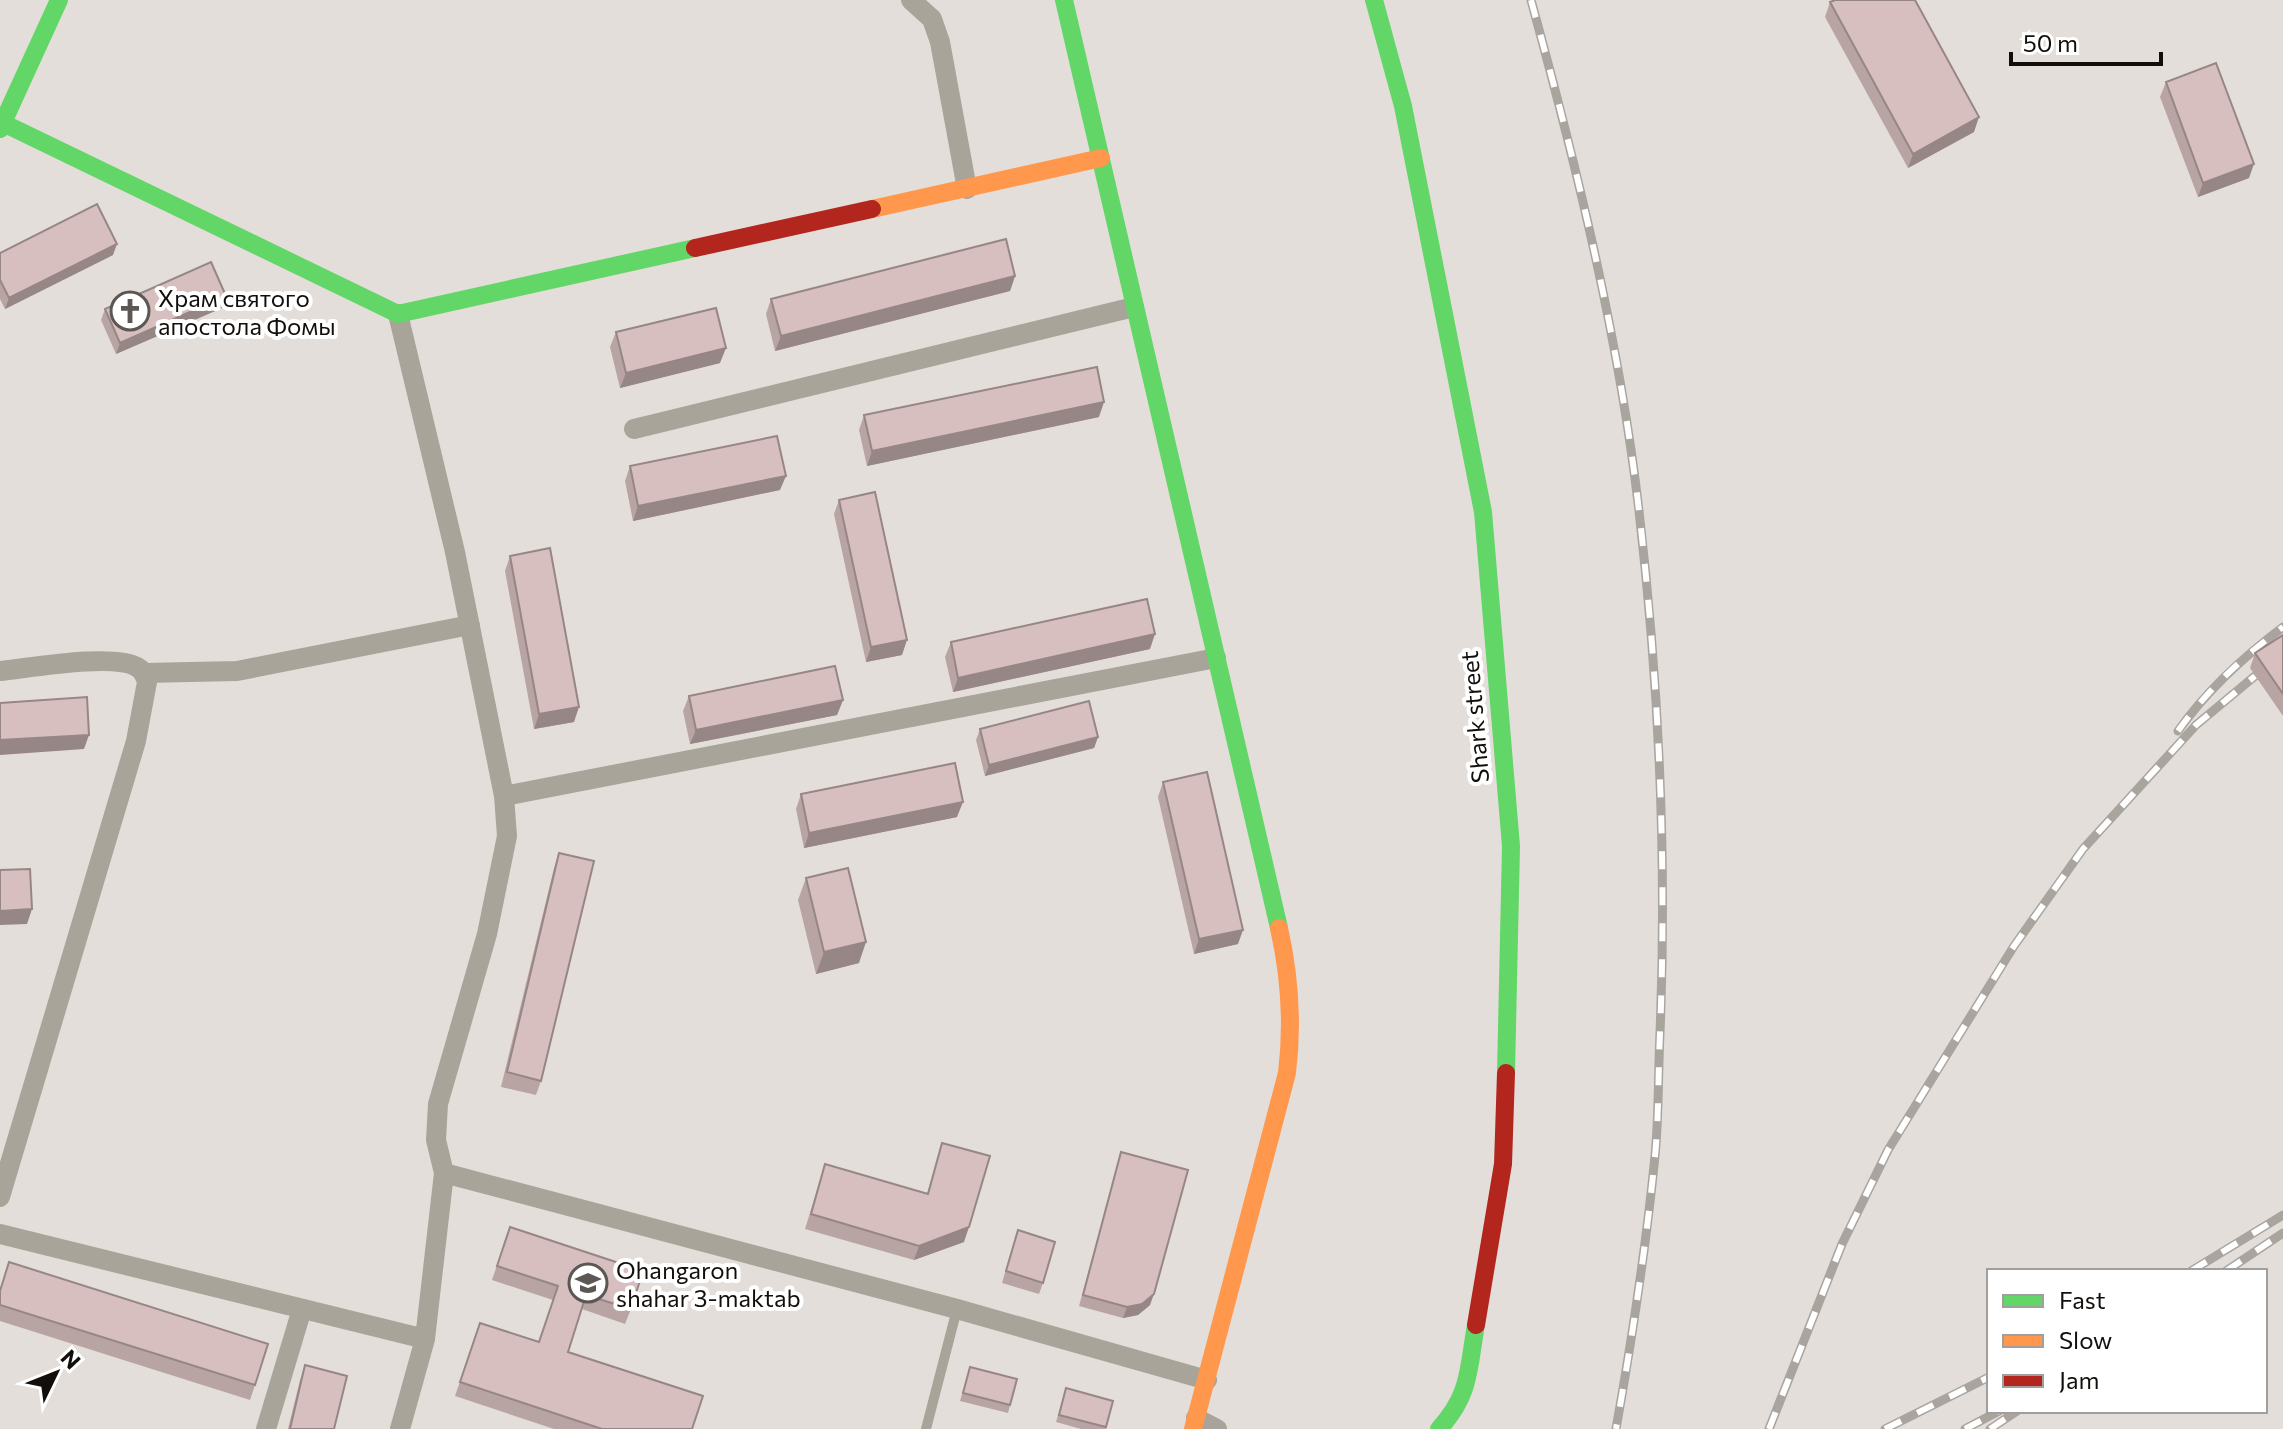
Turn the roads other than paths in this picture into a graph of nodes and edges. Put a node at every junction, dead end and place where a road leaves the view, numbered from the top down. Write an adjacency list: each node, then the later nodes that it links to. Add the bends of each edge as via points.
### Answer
1 (59, 0): 5 (street)
2 (911, 0): 7 (street, via 932,19 940,42)
3 (1064, 0): 6 (street)
4 (1374, 0): 28 (street, Shark street, via 1403,106 1483,512 1511,846 1503,1164 1465,1390)
5 (1, 126): 9 (street)
6 (1101, 158): 7 (street); 8 (street)
7 (967, 189): 9 (street)
8 (1134, 307): 10 (street); 12 (street)
9 (398, 314): 11 (street)
10 (634, 429)
11 (470, 625): 14 (street, via 237,671); 15 (street)
12 (1216, 658): 15 (street); 22 (street, via 1287,965 1292,1038)
13 (0, 671): 14 (street, via 100,661 125,663)
14 (144, 673): 17 (street, via 147,682 136,741)
15 (504, 796): 16 (street, via 507,836 487,934 438,1104 436,1140)
16 (444, 1173): 20 (street); 21 (street)
17 (0, 1197)
18 (0, 1234): 19 (street)
19 (302, 1309): 21 (street); 24 (street)
20 (957, 1309): 22 (street); 26 (lane)
21 (425, 1339): 25 (street)
22 (1207, 1380): 23 (street)
23 (1195, 1424): 27 (street)
24 (266, 1429)
25 (400, 1429)
26 (926, 1429)
27 (1217, 1429)
28 (1439, 1429)

